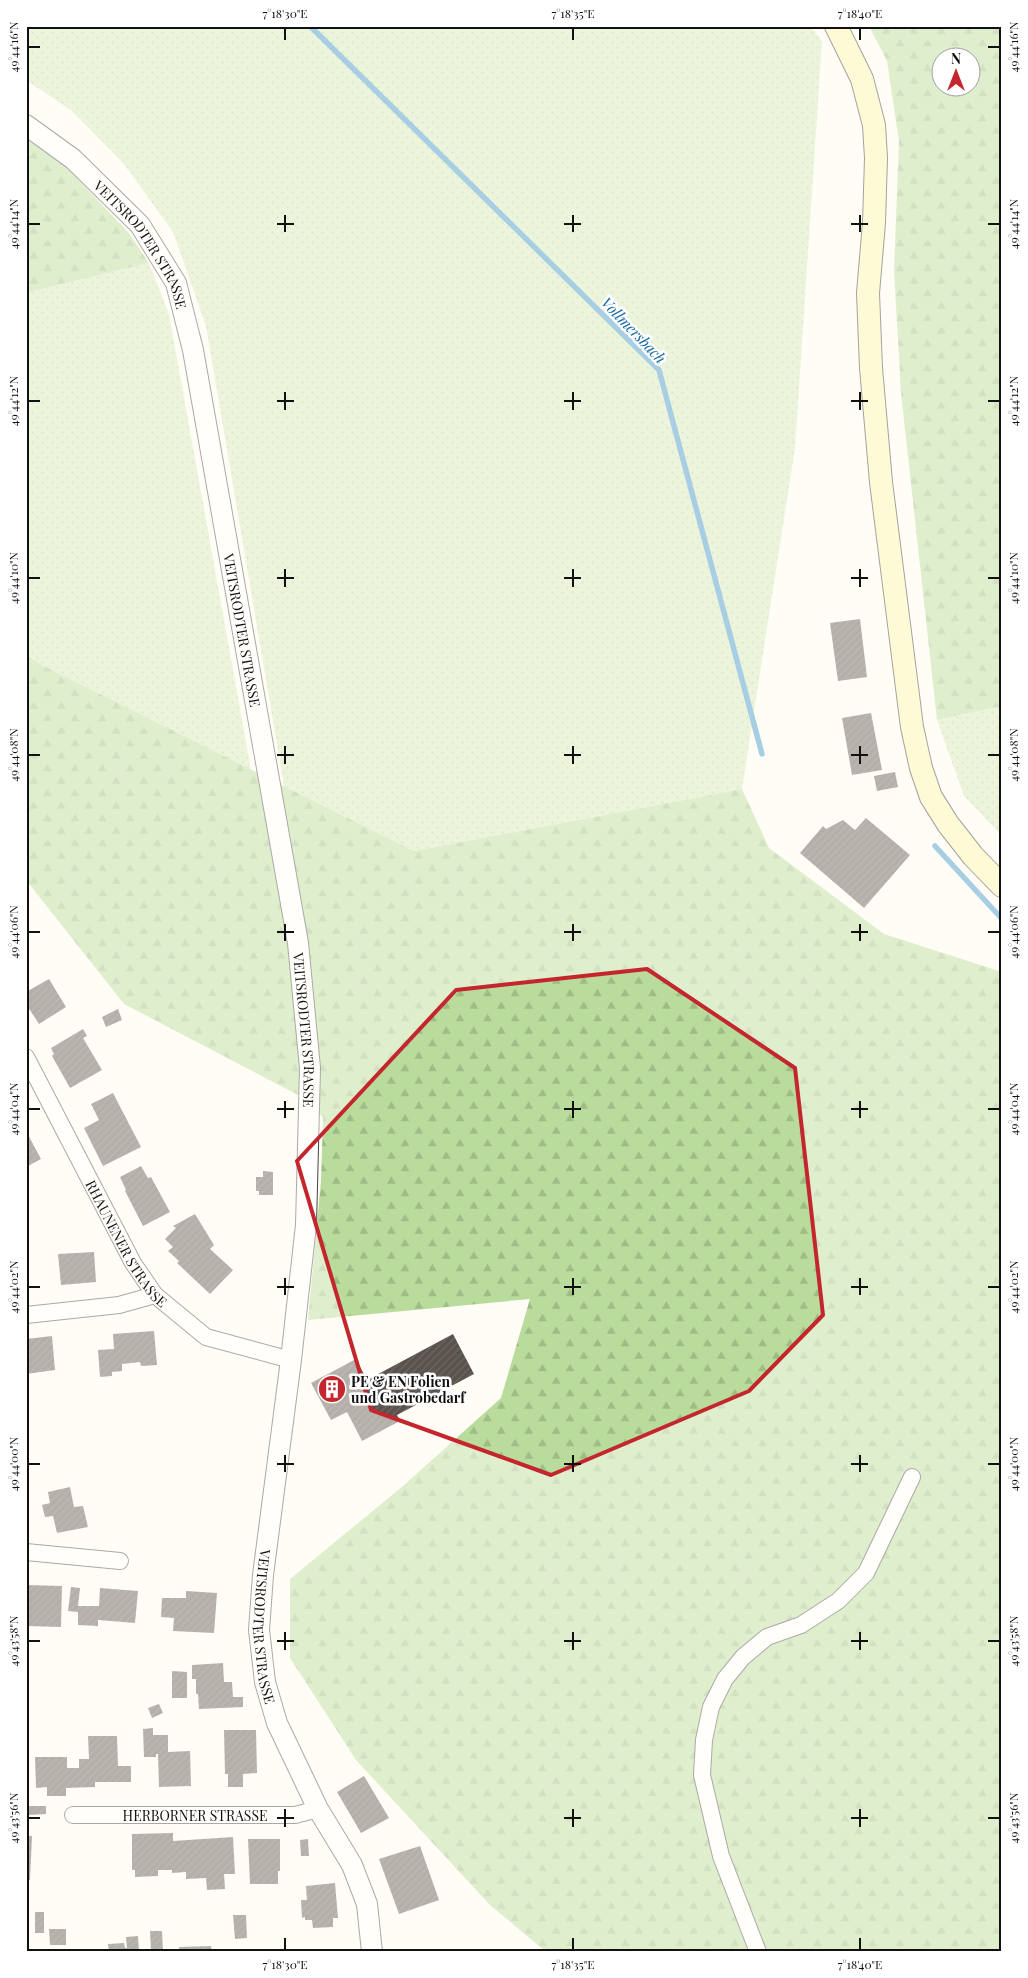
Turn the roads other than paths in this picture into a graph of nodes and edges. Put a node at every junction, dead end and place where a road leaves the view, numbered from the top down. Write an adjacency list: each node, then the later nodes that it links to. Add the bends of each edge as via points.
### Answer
1 (836, 26): 3 (main road, via 862,79 874,125 875,204 868,293 871,368 881,482 912,727 931,797 973,856)
2 (26, 124): 7 (street, VEITSRODTER STRASSE, via 72,159 140,225 176,284 194,350 298,943 310,1058 306,1225)
3 (1002, 886)
4 (26, 1057): 5 (street, RHAUNENER STRASSE, via 133,1263)
5 (155, 1294): 6 (street, via 120,1305); 7 (street, RHAUNENER STRASSE, via 206,1337)
6 (26, 1315)
7 (291, 1360): 11 (street, VEITSRODTER STRASSE, via 263,1575 259,1630 265,1682 276,1723)
8 (912, 1477): 14 (street, via 866,1573 838,1601 801,1626 767,1637 743,1657 725,1679 711,1707 704,1740 702,1775 721,1856)
9 (26, 1552): 10 (street)
10 (120, 1561)
11 (318, 1809): 12 (street, HERBORNER STRASSE, via 295,1815); 13 (street, VEITSRODTER STRASSE, via 352,1865 367,1904)
12 (73, 1815)
13 (372, 1952)
14 (758, 1952)

